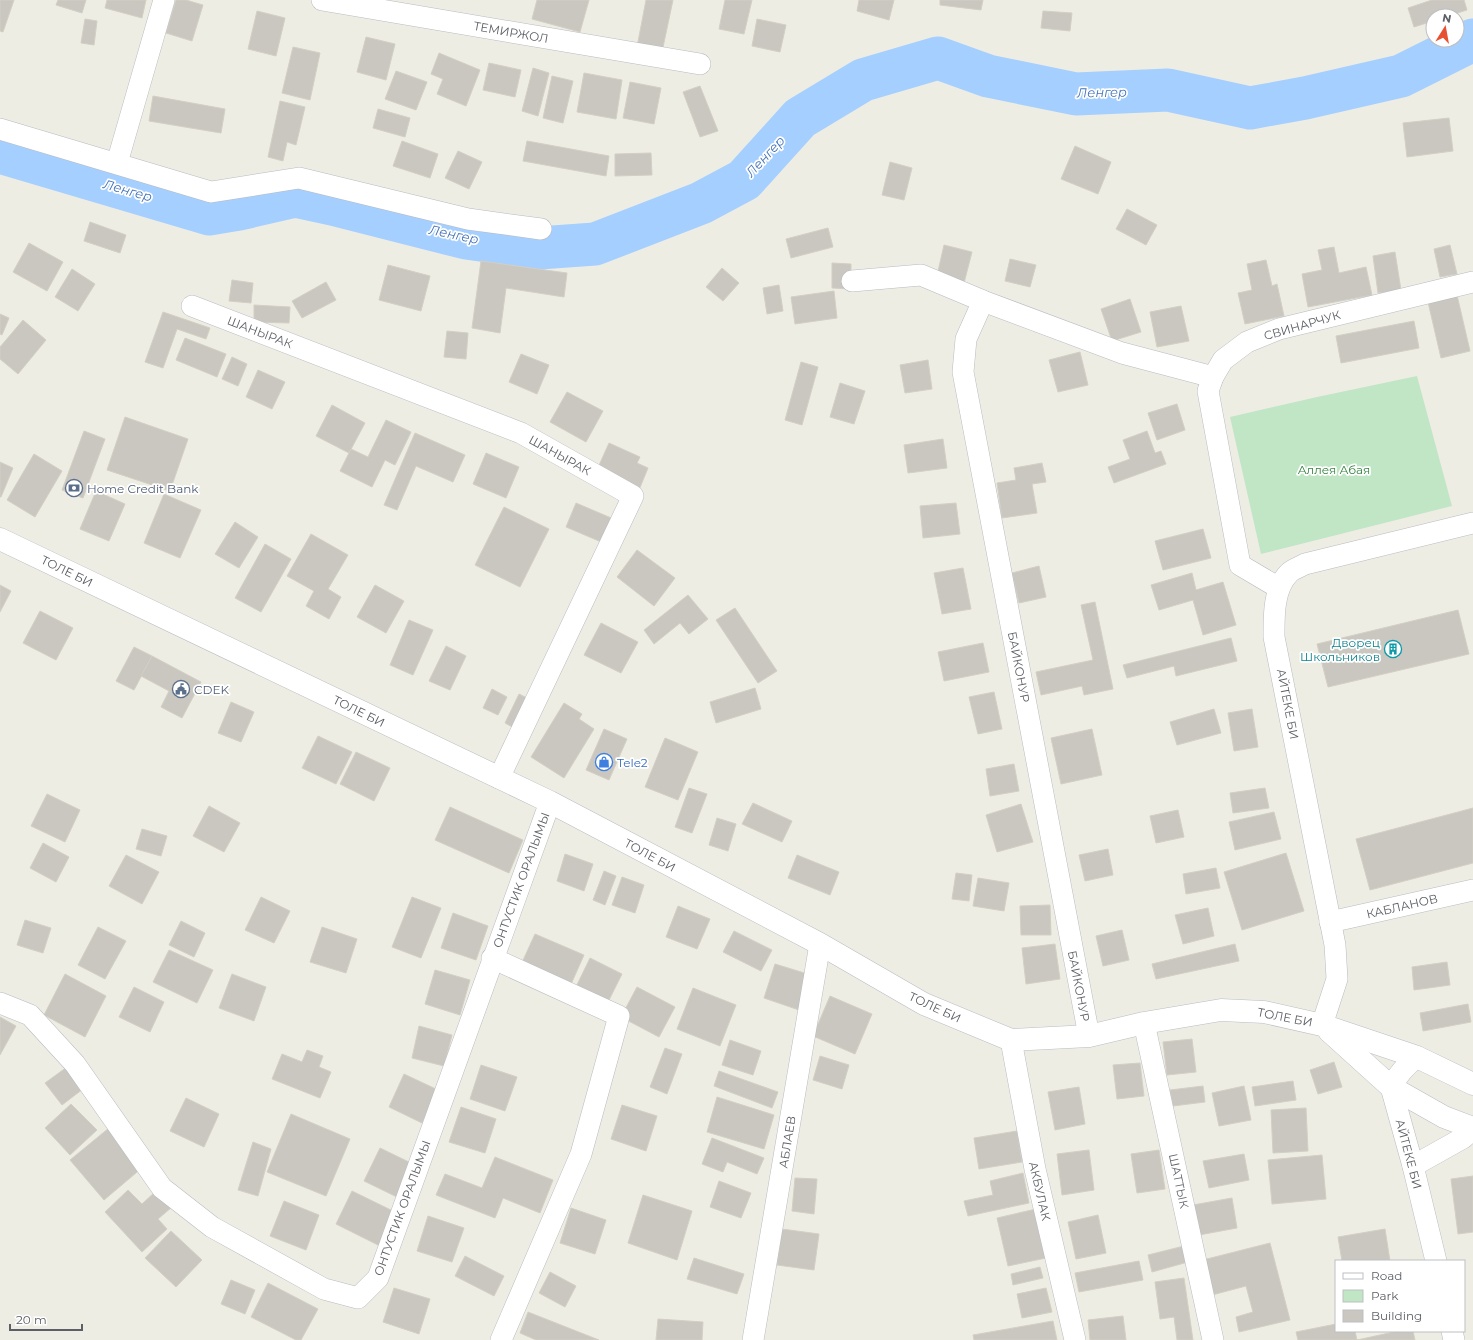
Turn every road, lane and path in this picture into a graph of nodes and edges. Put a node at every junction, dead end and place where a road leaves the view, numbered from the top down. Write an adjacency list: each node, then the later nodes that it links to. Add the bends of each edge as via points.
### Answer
1 (164, 0): 6 (street)
2 (322, 0): 3 (street, ТЕМИРЖОЛ)
3 (406, 7): 4 (street, ТЕМИРЖОЛ)
4 (700, 64)
5 (0, 129): 6 (street)
6 (117, 163): 7 (street, via 211,192 299,178 468,219)
7 (541, 229)
8 (852, 281): 10 (street, via 921,275)
9 (1473, 282): 12 (street, СВИНАРЧУК, via 1279,329 1247,342 1224,360)
10 (983, 300): 12 (street, via 1122,352); 25 (street, БАЙКОНУР, via 966,339 963,372)
11 (192, 306): 16 (street, ШАНЫРАК, via 521,433 633,496)
12 (1213, 377): 15 (street, СВИНАРЧУК, via 1208,391 1240,565)
13 (1473, 523): 15 (street, АЙТЕКЕ БИ, via 1305,564 1289,573)
14 (0, 539): 16 (main road, ТОЛЕ БИ)
15 (1279, 588): 19 (street, АЙТЕКЕ БИ, via 1274,616 1274,637)
16 (499, 778): 17 (main road, ТОЛЕ БИ)
17 (550, 802): 20 (main road, ТОЛЕ БИ); 21 (street, ОНТУСТИК ОРАЛЫМЫ)
18 (1473, 890): 19 (street, КАБЛАНОВ)
19 (1330, 922): 24 (street, АЙТЕКЕ БИ, via 1335,945 1337,979)
20 (820, 944): 26 (main road, ТОЛЕ БИ, via 924,1004); 34 (street, АБЛАЕВ)
21 (492, 958): 22 (street, ОНТУСТИК ОРАЛЫМЫ, via 378,1278 358,1298 324,1289 219,1231 162,1188 76,1064 30,1016); 33 (street, ОНТУСТИК ОРАЛЫМЫ, via 619,1016 581,1154)
22 (0, 1003)
23 (1144, 1023): 24 (main road, ТОЛЕ БИ, via 1221,1010 1264,1012); 25 (main road, ТОЛЕ БИ); 36 (street, ШАТТЫК)
24 (1322, 1025): 27 (main road, ТОЛЕ БИ); 29 (main road, ТОЛЕ БИ)
25 (1089, 1036): 26 (main road, ТОЛЕ БИ)
26 (1010, 1040): 35 (street, АКБУЛАК, via 1035,1169)
27 (1417, 1057): 28 (main road, ТОЛЕ БИ); 29 (street, via 1407,1064)
28 (1473, 1084)
29 (1391, 1087): 30 (main road, ТОЛЕ БИ, via 1444,1117); 31 (street, АЙТЕКЕ БИ)
30 (1473, 1129): 31 (street, via 1463,1138)
31 (1413, 1166): 32 (street, АЙТЕКЕ БИ)
32 (1436, 1260)
33 (501, 1340)
34 (753, 1340)
35 (1075, 1340)
36 (1214, 1340)

